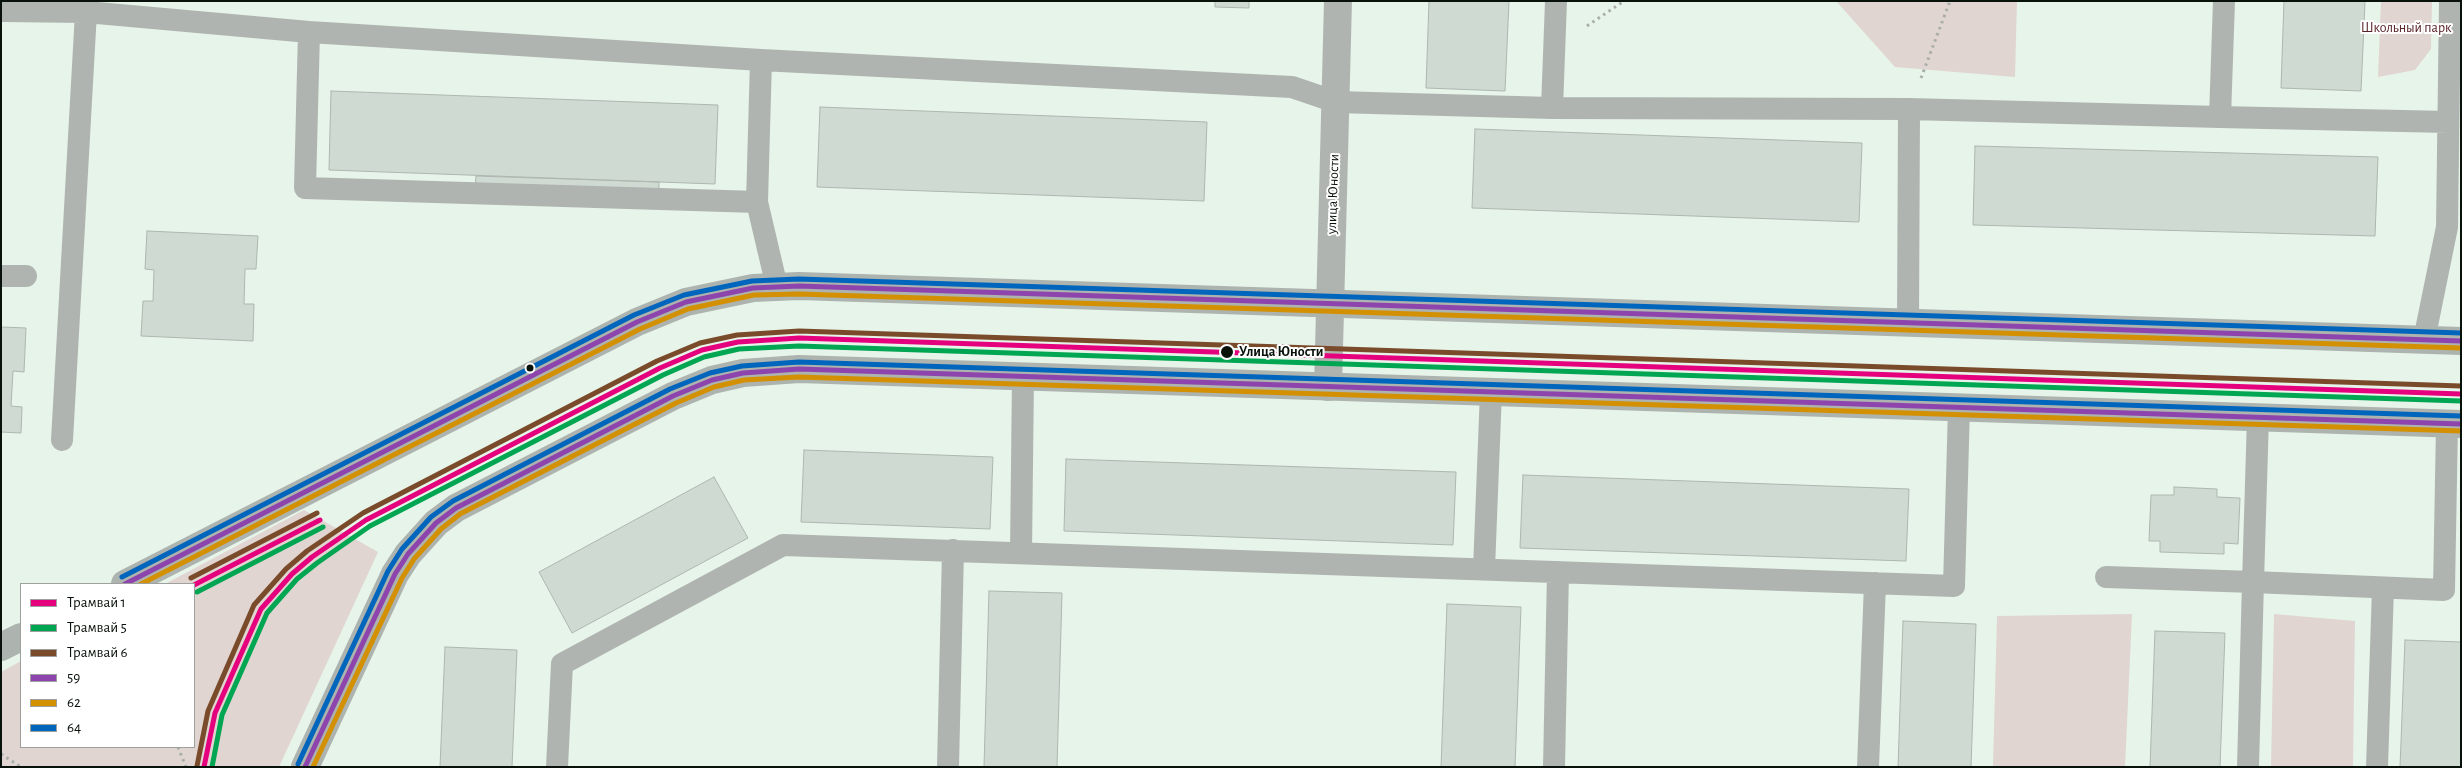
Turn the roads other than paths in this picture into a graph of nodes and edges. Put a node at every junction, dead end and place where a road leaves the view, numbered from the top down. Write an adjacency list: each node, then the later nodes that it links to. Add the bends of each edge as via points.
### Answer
1 (1338, 1): 9 (street, улица Юности)
2 (1556, 1): 10 (lane)
3 (2224, 1): 12 (lane)
4 (2450, 1): 13 (lane)
5 (87, 6): 6 (lane); 7 (lane); 28 (lane)
6 (1, 11)
7 (309, 32): 8 (lane); 14 (lane, via 306,188)
8 (761, 60): 9 (lane, via 1292,87); 14 (lane)
9 (1336, 102): 10 (lane); 18 (street, улица Юности)
10 (1552, 108): 11 (lane)
11 (1909, 109): 12 (lane); 19 (lane)
12 (2220, 117): 13 (lane)
13 (2448, 122): 20 (lane, via 2447,227)
14 (757, 202): 17 (lane)
15 (1, 276): 16 (lane)
16 (26, 276)
17 (777, 287): 18 (street); 35 (street, via 710,295 637,322)
18 (1330, 304): 19 (street); 23 (street, улица Юности)
19 (1908, 324): 20 (street)
20 (2424, 340): 21 (street)
21 (2461, 341)
22 (1023, 376): 23 (street); 30 (lane); 40 (street, via 799,369 761,370 728,376 673,396 456,508 421,538 396,574)
23 (1328, 387): 24 (street)
24 (1490, 391): 25 (street); 31 (lane)
25 (1959, 407): 26 (street); 36 (lane, via 1954,586)
26 (2258, 417): 27 (street); 34 (lane)
27 (2454, 424): 37 (lane, via 2444,590)
28 (62, 440)
29 (953, 550): 30 (lane); 41 (lane, via 783,545 562,664); 42 (lane)
30 (1021, 553): 31 (lane)
31 (1484, 569): 32 (lane)
32 (1558, 572): 36 (lane); 43 (lane)
33 (2106, 577): 34 (lane)
34 (2254, 582): 37 (lane); 45 (lane)
35 (127, 583)
36 (1874, 583): 44 (lane)
37 (2382, 588): 46 (lane)
38 (20, 638): 39 (street)
39 (1, 647)
40 (304, 767)
41 (557, 767)
42 (948, 767)
43 (1554, 767)
44 (1868, 767)
45 (2248, 767)
46 (2377, 767)

